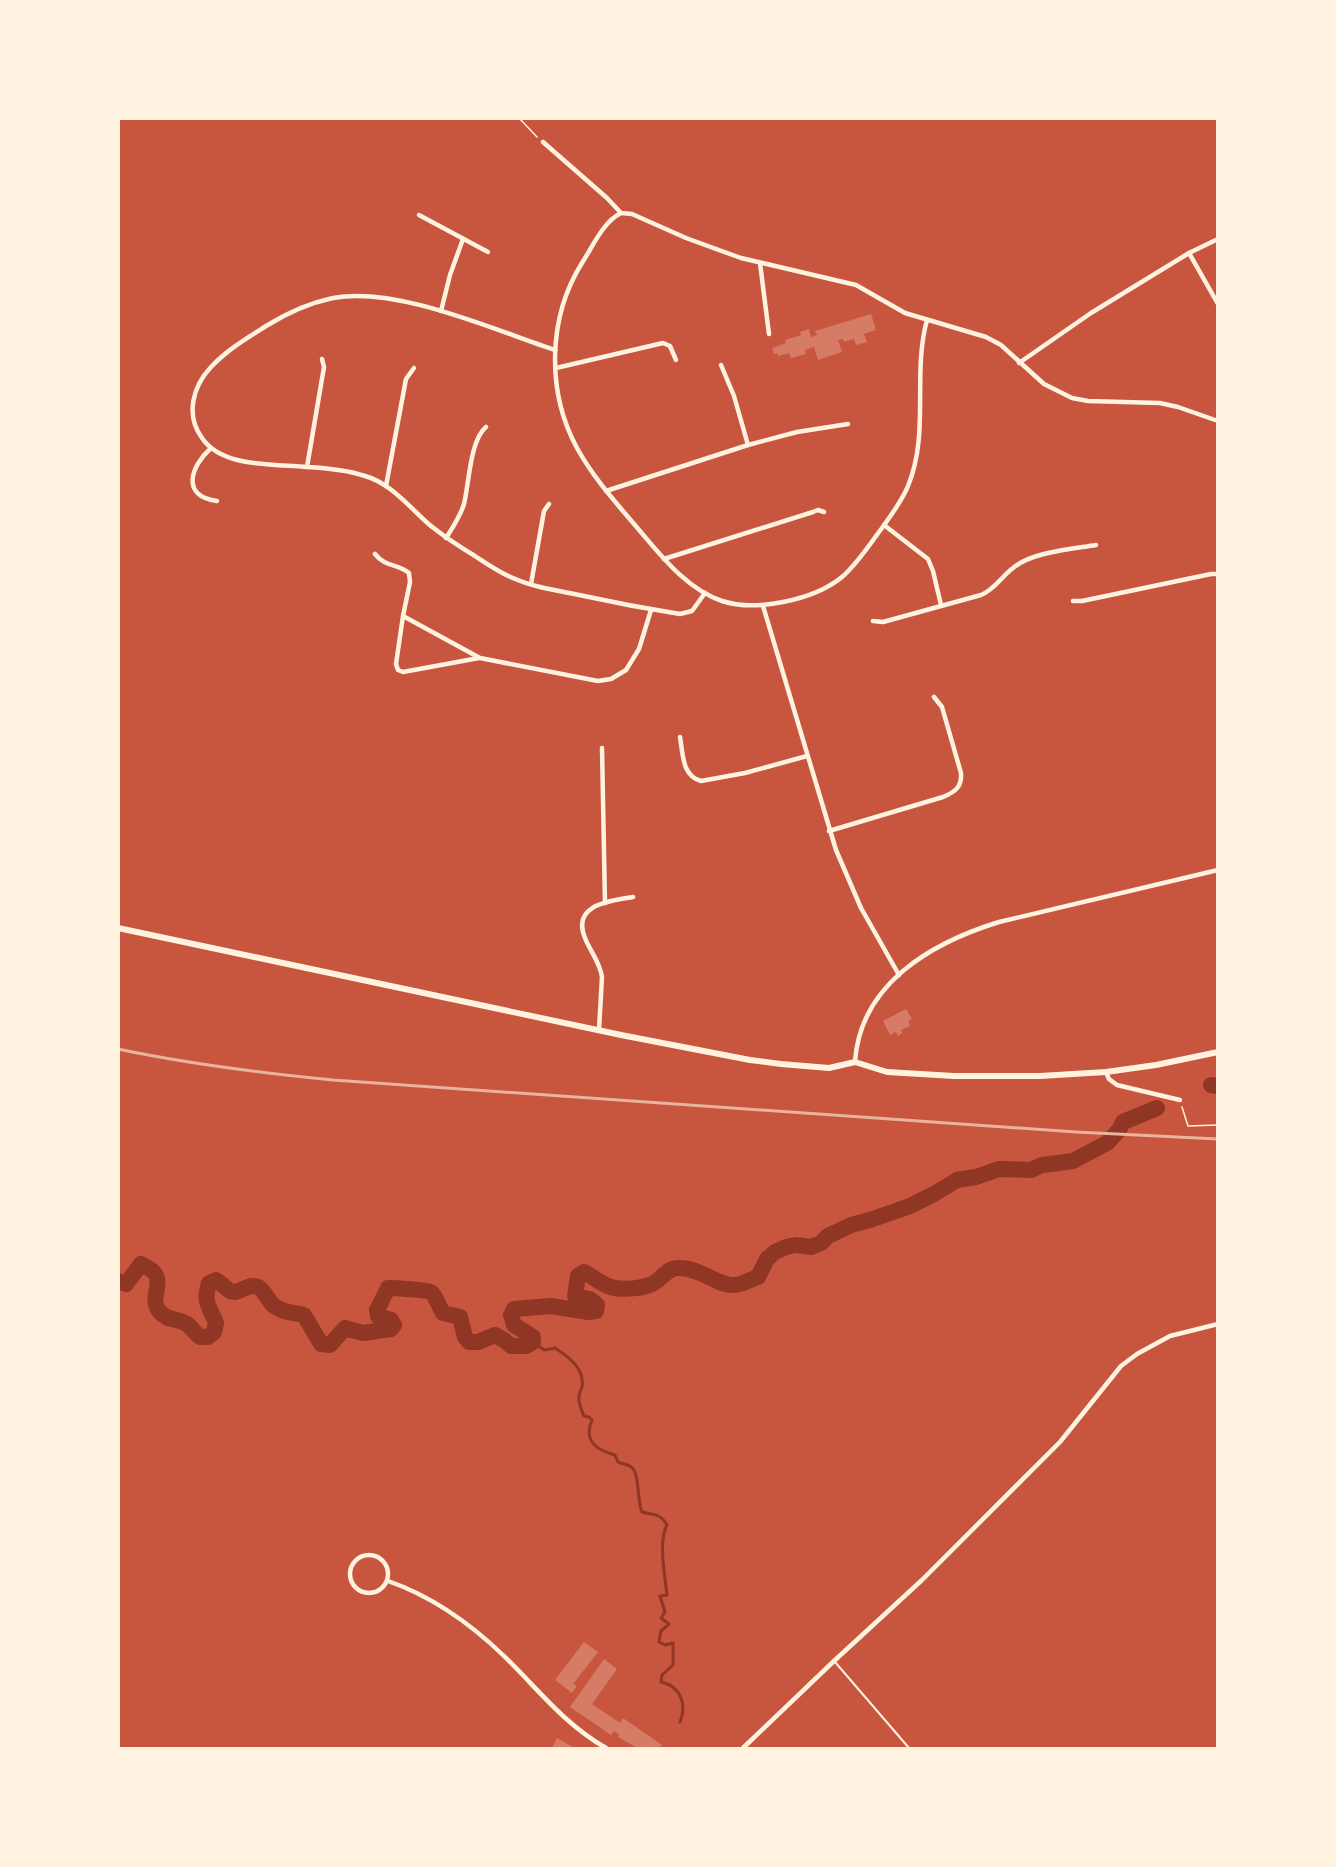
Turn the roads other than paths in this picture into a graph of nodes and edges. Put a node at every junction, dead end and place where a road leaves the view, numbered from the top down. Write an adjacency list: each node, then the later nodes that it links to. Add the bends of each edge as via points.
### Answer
1 (543, 142): 2 (street)
2 (621, 213): 8 (street); 13 (street, via 611,219 566,293)
3 (419, 215): 4 (street)
4 (463, 239): 6 (street); 10 (street)
5 (1218, 239): 7 (street)
6 (488, 252)
7 (1189, 253): 9 (street); 16 (street)
8 (760, 263): 11 (street, via 856,285 905,313); 12 (street)
9 (1218, 304)
10 (441, 311): 13 (street); 24 (street, via 400,300 351,296 310,304 284,316 231,349 200,381 193,417 201,438)
11 (927, 320): 16 (street, via 987,337); 31 (street, via 921,343 918,450 908,486)
12 (769, 334)
13 (555, 351): 19 (street)
14 (322, 359): 25 (street, via 324,367)
15 (676, 360): 19 (street, via 670,346 663,343)
16 (1019, 363): 20 (street, via 1044,384 1072,398 1178,406)
17 (721, 365): 23 (street)
18 (414, 368): 26 (street, via 406,379)
19 (556, 368): 27 (street, via 560,401 572,438)
20 (1218, 421)
21 (848, 424): 23 (street)
22 (486, 427): 32 (street, via 476,442 460,515)
23 (748, 445): 27 (street)
24 (211, 448): 25 (street, via 246,462); 28 (street, via 195,468 194,487 202,498)
25 (307, 467): 26 (street, via 368,476)
26 (386, 486): 32 (street)
27 (606, 491): 35 (street)
28 (217, 501)
29 (549, 504): 37 (street, via 544,511)
30 (824, 512): 35 (street, via 813,512)
31 (884, 525): 40 (street, via 928,559); 41 (street, via 853,566 835,582)
32 (446, 538): 37 (street, via 507,576)
33 (1096, 544): 40 (street, via 1033,558 1014,567 989,592)
34 (375, 554): 43 (street, via 385,564 410,573)
35 (664, 559): 38 (street)
36 (1218, 574): 39 (street)
37 (531, 584): 42 (street)
38 (705, 593): 41 (street, via 735,604); 42 (street, via 687,614)
39 (1073, 601)
40 (941, 605): 44 (street, via 883,622)
41 (763, 606): 49 (street)
42 (651, 610): 45 (street, via 636,655 626,670 611,679 590,680)
43 (403, 616): 45 (street); 45 (street, via 398,670)
44 (873, 621)
45 (480, 658)
46 (934, 697): 50 (street, via 942,707 961,773 956,790)
47 (680, 738): 49 (street, via 686,770 701,781 736,776)
48 (602, 748): 53 (street)
49 (807, 756): 50 (street)
50 (830, 831): 55 (street, via 861,908)
51 (1218, 870): 55 (street, via 969,932 930,950)
52 (633, 897): 53 (street)
53 (605, 903): 56 (street, via 588,911 582,928 601,970)
54 (118, 928): 56 (main road)
55 (899, 975): 58 (street, via 864,1018)
56 (599, 1030): 58 (main road, via 758,1061 829,1068)
57 (1218, 1052): 59 (main road)
58 (855, 1062): 59 (main road, via 887,1072 945,1075)
59 (1106, 1072): 60 (street, via 1117,1085)
60 (1180, 1100)
61 (1218, 1324): 63 (street, via 1170,1336 1121,1366 1060,1442 922,1580)
62 (388, 1581): 62 (street, via 378,1592 366,1594 355,1588 350,1571 357,1559 375,1556 386,1564); 64 (street, via 479,1633 577,1731)
63 (834, 1660): 65 (street); 66 (lane)
64 (606, 1749)
65 (743, 1749)
66 (909, 1749)

